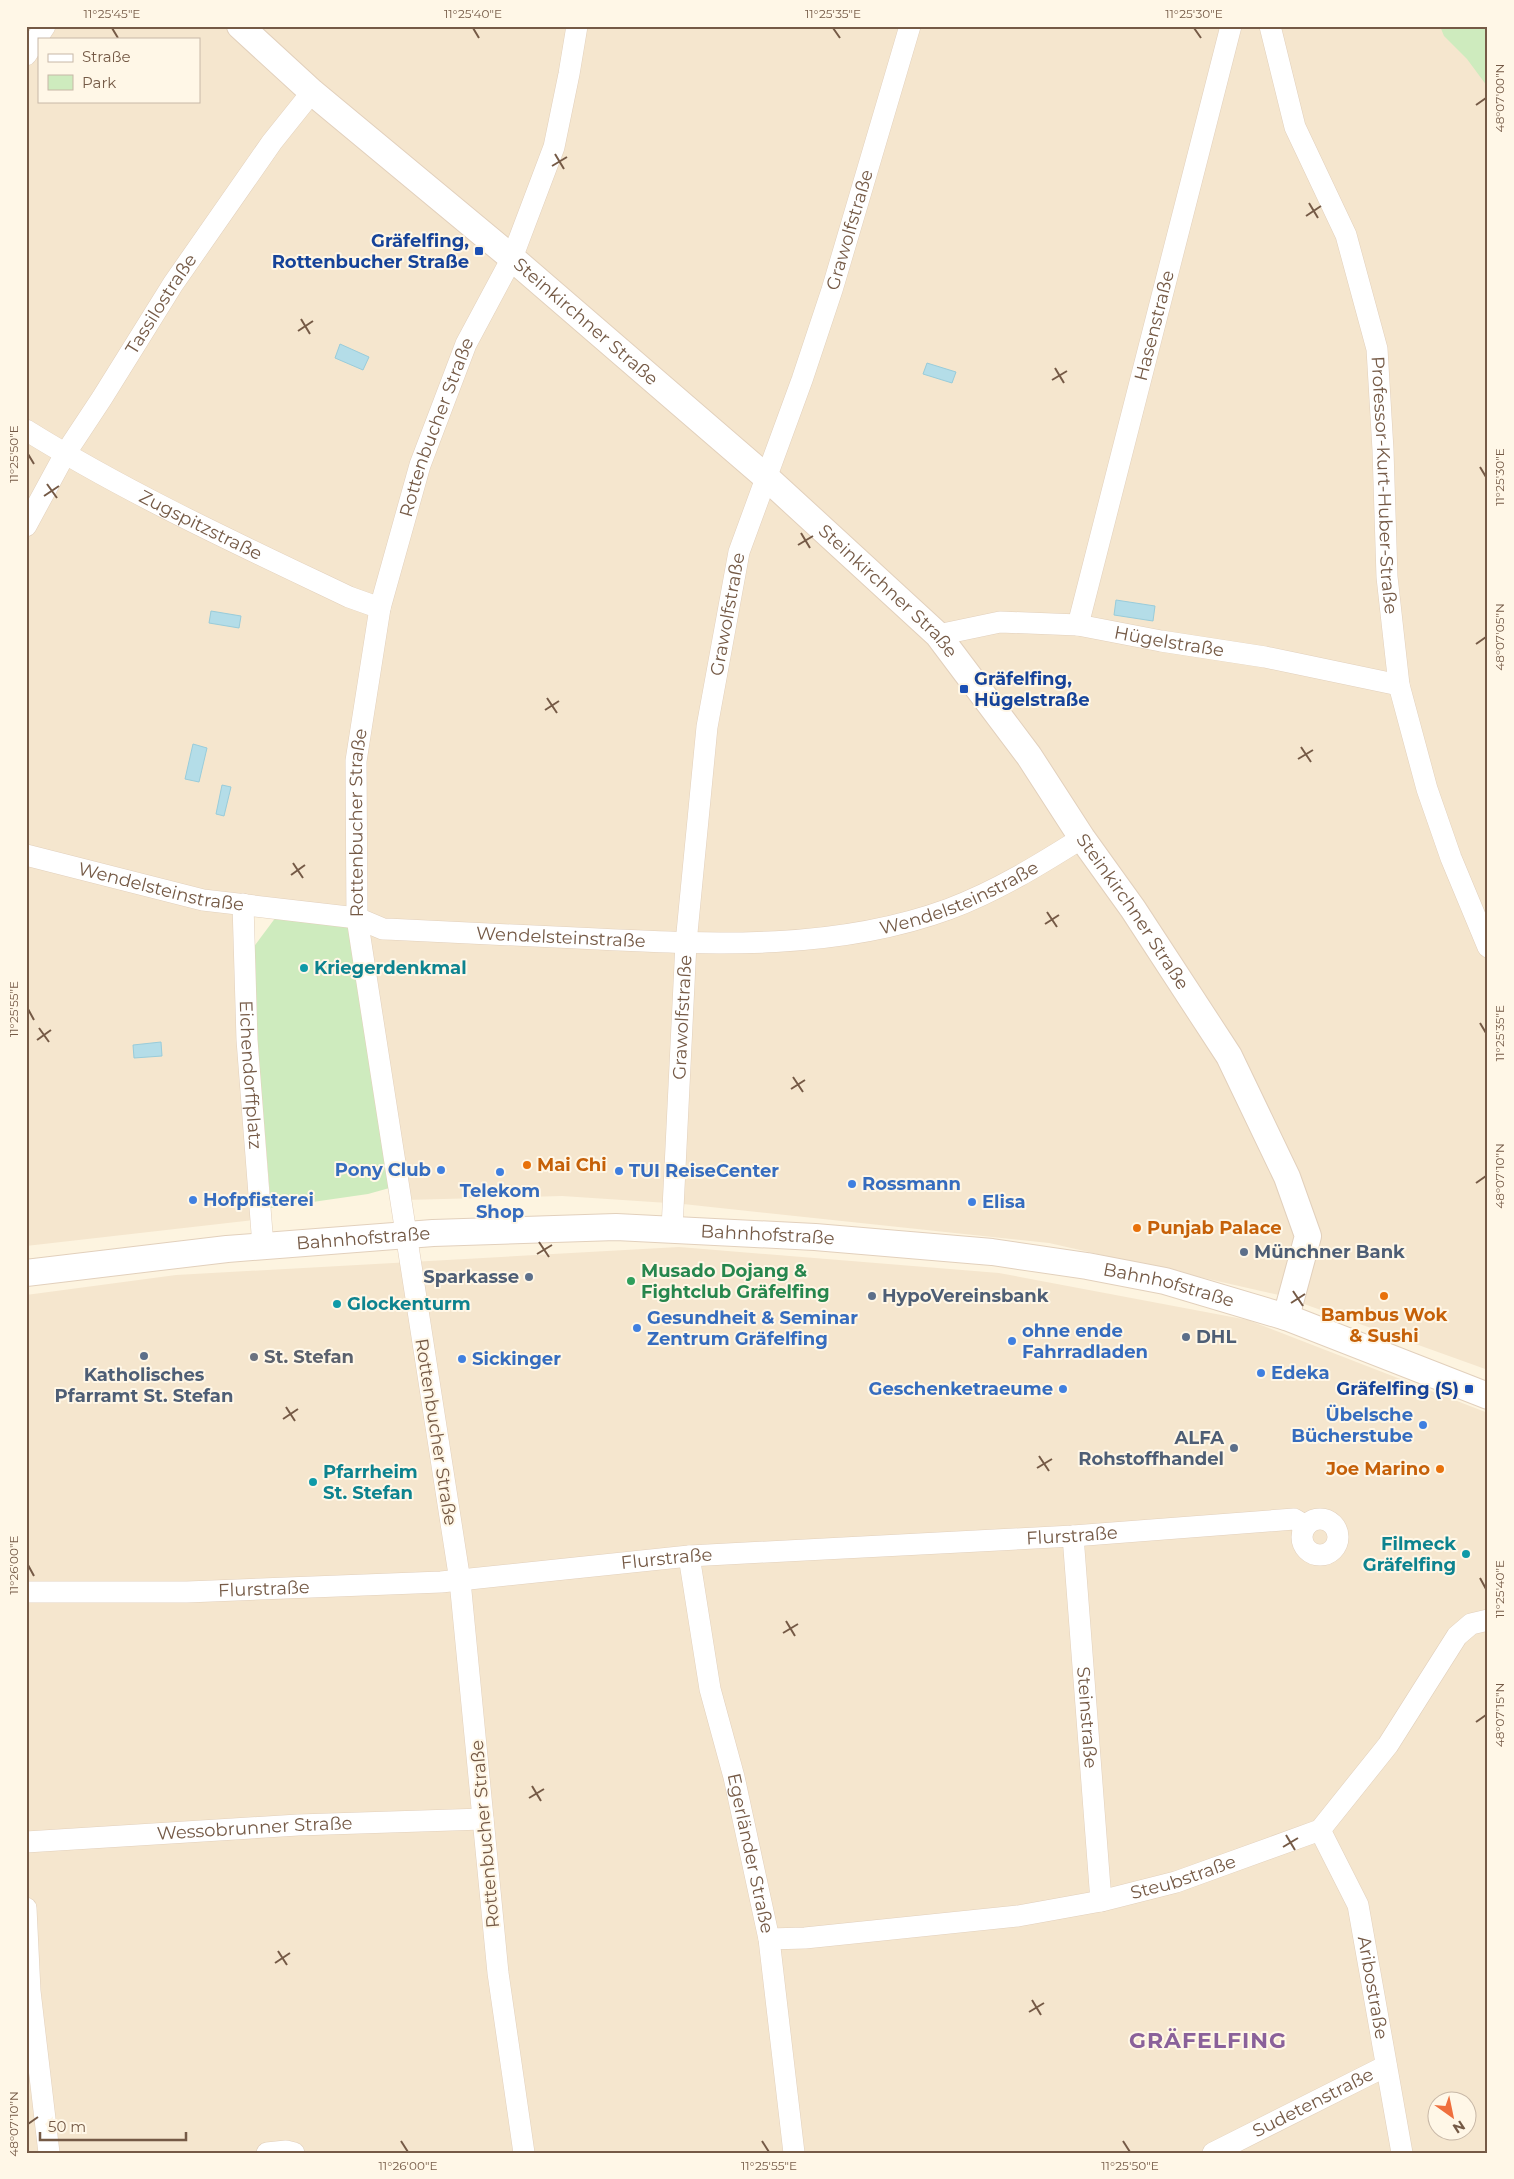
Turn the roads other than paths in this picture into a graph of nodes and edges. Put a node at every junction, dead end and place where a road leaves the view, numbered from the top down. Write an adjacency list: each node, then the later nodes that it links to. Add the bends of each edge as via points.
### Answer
1 (45, 26): 7 (street)
2 (240, 26): 8 (street, Steinkirchner Straße)
3 (577, 26): 9 (street, Rottenbucher Straße, via 554,148)
4 (910, 26): 12 (street, Grawolfstraße, via 832,290)
5 (1231, 26): 15 (street, Hasenstraße)
6 (1270, 26): 17 (street, Professor-Kurt-Huber-Straße, via 1296,128 1346,235 1377,349 1387,577)
7 (26, 55)
8 (312, 92): 9 (street, Steinkirchner Straße); 11 (street, Tassilostraße, via 272,142 173,284)
9 (512, 258): 12 (street, Steinkirchner Straße); 14 (street, Rottenbucher Straße, via 466,344 420,465)
10 (26, 430): 11 (street, Zugspitzstraße)
11 (65, 454): 13 (street, Tassilostraße); 14 (street, Zugspitzstraße, via 243,547)
12 (767, 478): 16 (street, Steinkirchner Straße); 22 (street, Grawolfstraße, via 740,552 707,727)
13 (26, 526)
14 (380, 608): 21 (street, Rottenbucher Straße, via 356,761)
15 (1078, 625): 16 (street, Hügelstraße, via 1000,622); 17 (street, Hügelstraße, via 1265,657)
16 (938, 635): 18 (street, Steinkirchner Straße, via 1029,756)
17 (1399, 685): 23 (street, Professor-Kurt-Huber-Straße, via 1427,789)
18 (1082, 838): 22 (street, Wendelsteinstraße, via 1012,880 949,909 884,928 811,940); 28 (street, Steinkirchner Straße, via 1133,909 1229,1056 1287,1177 1308,1236)
19 (26, 855): 20 (street, Wendelsteinstraße, via 203,900)
20 (243, 904): 21 (street, Wendelsteinstraße); 26 (street, Eichendorffplatz, via 247,1040)
21 (357, 918): 22 (street, Wendelsteinstraße, via 383,929); 25 (street, Rottenbucher Straße)
22 (686, 943): 24 (street, Grawolfstraße)
23 (1488, 947)
24 (672, 1229): 25 (street, Bahnhofstraße, via 542,1228); 28 (street, Bahnhofstraße, via 992,1252 1078,1264 1165,1281)
25 (405, 1234): 26 (street, Bahnhofstraße); 33 (street, Rottenbucher Straße)
26 (263, 1246): 27 (street, Bahnhofstraße)
27 (26, 1273)
28 (1286, 1317): 29 (street, Bahnhofstraße)
29 (1488, 1396)
30 (1306, 1526): 31 (street, Flurstraße, via 1294,1518)
31 (1073, 1536): 32 (street, Flurstraße); 39 (street, Steinstraße)
32 (689, 1556): 33 (street, Flurstraße); 41 (street, Egerländer Straße, via 710,1689 734,1777)
33 (460, 1580): 34 (street, Flurstraße, via 187,1592); 36 (street, Rottenbucher Straße)
34 (26, 1592)
35 (1488, 1620): 37 (street, via 1471,1624 1457,1636 1388,1745)
36 (483, 1819): 38 (street, Wessobrunner Straße, via 298,1825); 46 (street, Rottenbucher Straße, via 498,1973)
37 (1320, 1830): 39 (street, Steubstraße, via 1176,1882); 42 (street, Aribostraße, via 1358,1906)
38 (26, 1842)
39 (1101, 1901): 41 (street, Steubstraße, via 1018,1916)
40 (26, 1908): 43 (street, via 30,1991)
41 (769, 1939): 47 (street, Egerländer Straße)
42 (1386, 2066): 48 (street, Sudetenstraße); 49 (street, Aribostraße)
43 (48, 2153)
44 (267, 2153): 45 (street, via 286,2150)
45 (294, 2153)
46 (524, 2153)
47 (794, 2153)
48 (1213, 2153)
49 (1402, 2153)

